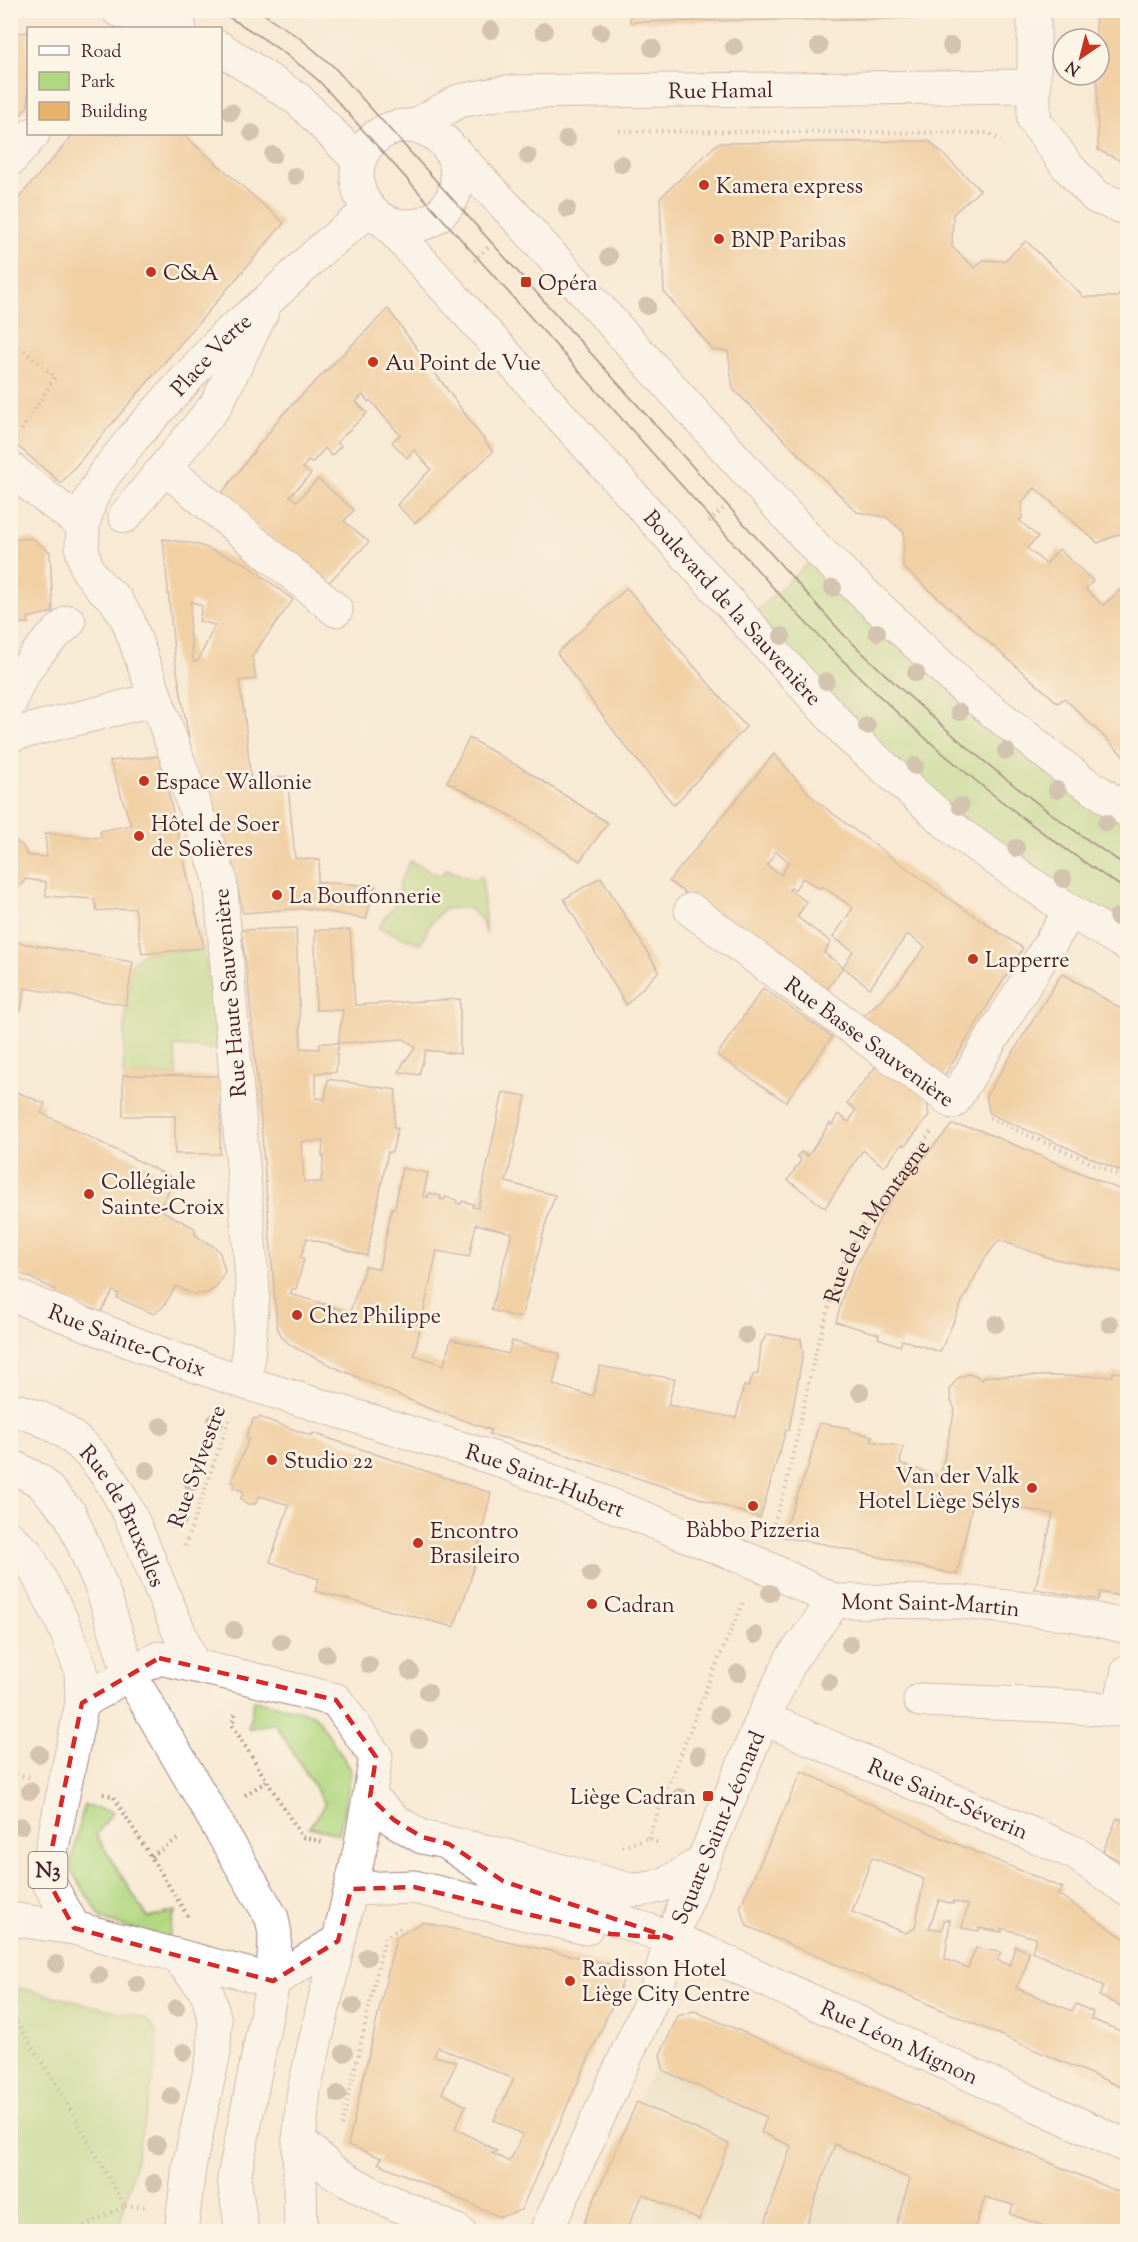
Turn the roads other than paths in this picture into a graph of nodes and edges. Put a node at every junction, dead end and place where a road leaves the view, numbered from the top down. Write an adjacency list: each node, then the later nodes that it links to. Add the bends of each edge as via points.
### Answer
1 (117, 10): 3 (street); 4 (street)
2 (1034, 10): 6 (street)
3 (111, 27)
4 (176, 27)
5 (222, 49): 11 (street, via 300,100)
6 (1033, 86): 7 (street, Rue Hamal, via 507,92 459,101); 12 (street, via 1034,120 1068,167 1096,197)
7 (414, 126): 9 (street, via 430,130); 11 (street, via 396,126 380,134 367,145)
8 (32, 135): 10 (street)
9 (444, 141): 13 (street, via 454,156 458,173 456,190 448,206 419,225 401,226); 24 (street, via 819,551 966,690 1079,779)
10 (10, 160)
11 (359, 161): 13 (street, via 361,195)
12 (1128, 209)
13 (377, 215): 14 (street, Place Verte, via 323,248); 26 (street, Boulevard de la Sauvenière, via 851,738 960,834)
14 (266, 302): 16 (street, via 216,405); 18 (street, Place Verte, via 225,336 133,438 104,475)
15 (10, 468): 18 (street)
16 (165, 468): 17 (street); 19 (street)
17 (125, 516)
18 (82, 525): 21 (street, Rue Haute Sauvenière, via 87,569 115,599 128,620)
19 (336, 610)
20 (69, 622): 22 (street, via 49,639 27,667)
21 (156, 699): 23 (street); 29 (street, Rue Haute Sauvenière, via 220,878 253,1292)
22 (10, 703)
23 (10, 735)
24 (1128, 811)
25 (691, 910): 26 (street, Rue Basse Sauvenière, via 953,1102)
26 (1070, 911): 27 (street, Boulevard de la Sauvenière)
27 (1128, 945)
28 (10, 1294): 29 (street, Rue Sainte-Croix)
29 (246, 1383): 33 (street, Rue Saint-Hubert, via 496,1459 759,1564)
30 (10, 1408): 35 (street, Rue de Bruxelles, via 54,1423 79,1441 101,1466 130,1512)
31 (10, 1465): 37 (street, via 40,1481 70,1514 102,1588)
32 (10, 1538): 39 (street, N3, via 27,1554 62,1621 81,1670)
33 (835, 1601): 34 (street, Mont Saint-Martin, via 962,1602 1071,1614); 40 (street, Mont Saint-Martin, via 792,1658)
34 (1128, 1627)
35 (193, 1665): 37 (street, via 159,1658); 41 (street, via 336,1701 376,1757)
36 (1128, 1671): 38 (street, via 1119,1710)
37 (129, 1673): 39 (street); 51 (street, via 272,1918)
38 (920, 1700)
39 (82, 1703): 47 (street, N3, via 46,1877)
40 (763, 1719): 43 (street, Square Saint-Léonard); 45 (street, Rue Saint-Séverin, via 1075,1853)
41 (370, 1797): 42 (street, Rue Léon Mignon, via 394,1820 422,1837); 44 (street)
42 (449, 1844): 43 (street, Rue Léon Mignon, via 630,1890 649,1890 669,1883); 48 (street, Rue Léon Mignon, via 503,1881)
43 (703, 1861): 48 (street, Square Saint-Léonard)
44 (351, 1889): 48 (street, Rue Léon Mignon, via 414,1887 611,1934); 49 (street)
45 (1128, 1890)
46 (10, 1919): 47 (street)
47 (74, 1928): 50 (street)
48 (671, 1938): 53 (street, Rue Léon Mignon); 58 (street, Square Saint-Léonard, via 657,1988)
49 (338, 1941): 51 (street); 52 (street, via 304,2090)
50 (176, 1955): 51 (street); 54 (street, via 207,1992 215,2021 214,2052 189,2167)
51 (273, 1981): 55 (street, via 234,2178)
52 (299, 2140): 56 (street); 57 (street, via 342,2177)
53 (1128, 2146)
54 (181, 2232)
55 (242, 2232)
56 (301, 2232)
57 (459, 2232)
58 (546, 2232)

